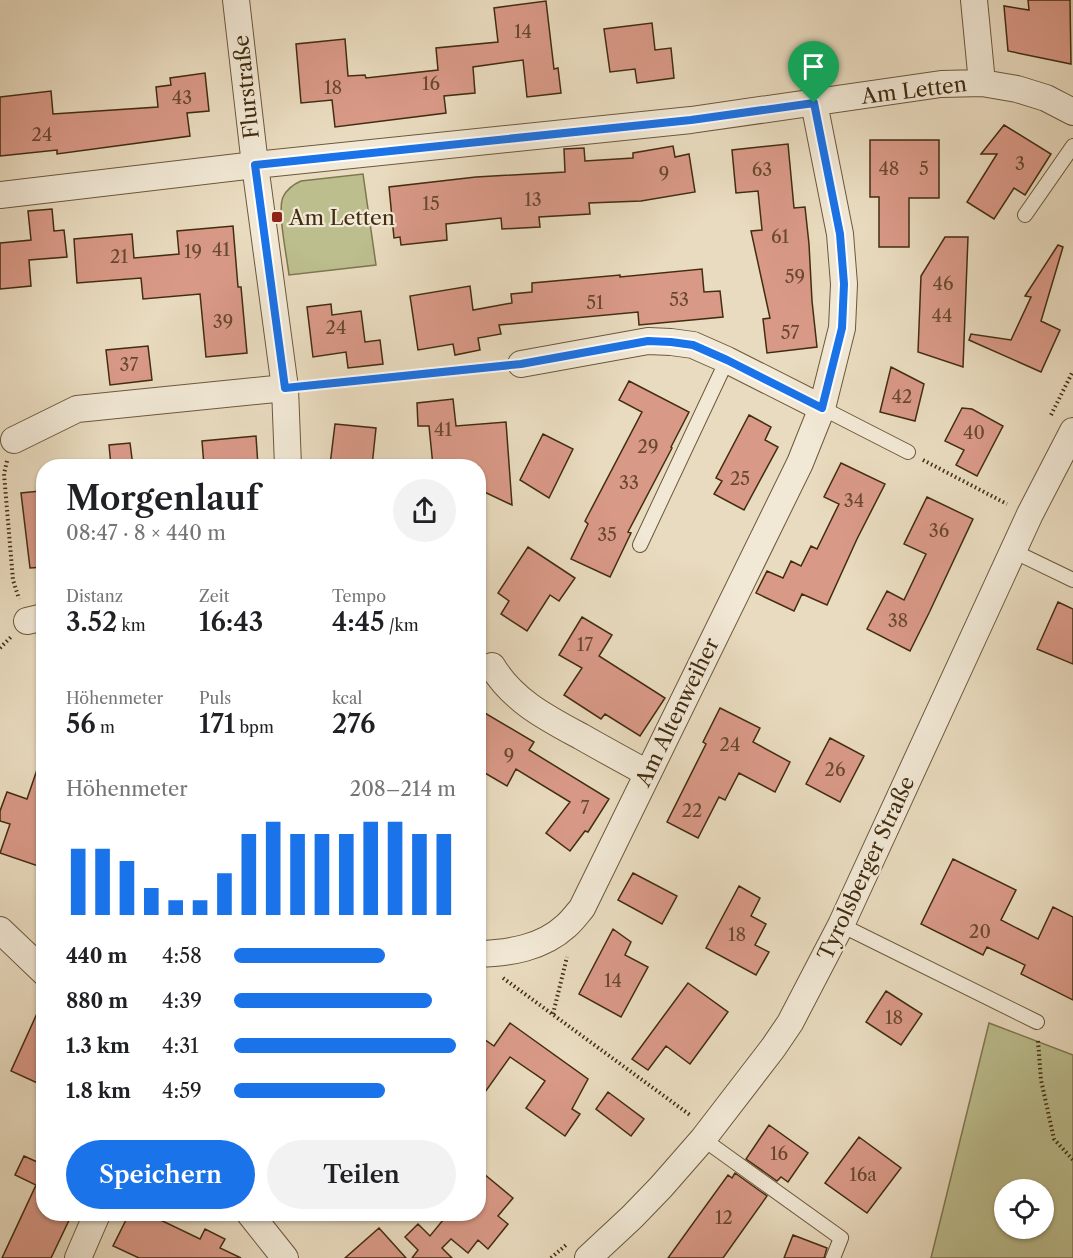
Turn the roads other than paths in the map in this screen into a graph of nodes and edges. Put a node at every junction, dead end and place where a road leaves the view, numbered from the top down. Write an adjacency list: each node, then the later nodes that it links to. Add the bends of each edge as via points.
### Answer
1 (236, 0): 7 (street, Flurstraße)
2 (974, 0): 3 (street)
3 (982, 82): 4 (street, Am Letten, via 941,84); 5 (street, Am Letten, via 1046,98)
4 (814, 103): 7 (street, Am Letten, via 691,120); 13 (street, Am Altenweiher, via 840,234 844,284 842,328)
5 (1073, 112)
6 (1073, 146): 9 (lane)
7 (255, 165): 8 (street, Am Letten); 12 (street, Flurstraße)
8 (0, 195)
9 (1025, 215)
10 (727, 360): 11 (street, via 693,345 648,341); 13 (street); 18 (lane)
11 (521, 364)
12 (285, 388): 15 (street, via 77,410); 17 (street, Flurstraße)
13 (822, 408): 16 (lane); 22 (street, Am Altenweiher, via 800,463)
14 (1073, 431): 19 (street, Tyrolsberger Straße)
15 (14, 440)
16 (908, 452)
17 (288, 459)
18 (640, 545)
19 (1013, 551): 20 (lane); 23 (street, Tyrolsberger Straße)
20 (1073, 580)
21 (492, 666): 22 (street, via 518,698 540,714)
22 (647, 773): 25 (street, Am Altenweiher, via 582,908 567,926 527,948)
23 (841, 925): 27 (lane); 28 (street, Tyrolsberger Straße, via 790,1023)
24 (0, 930): 26 (street)
25 (486, 954)
26 (36, 964)
27 (1037, 1022)
28 (703, 1139): 33 (street, Tyrolsberger Straße, via 661,1187); 34 (lane, via 841,1238)
29 (94, 1221): 31 (street)
30 (256, 1221): 32 (street)
31 (78, 1258)
32 (285, 1258)
33 (588, 1258)
34 (833, 1258)

